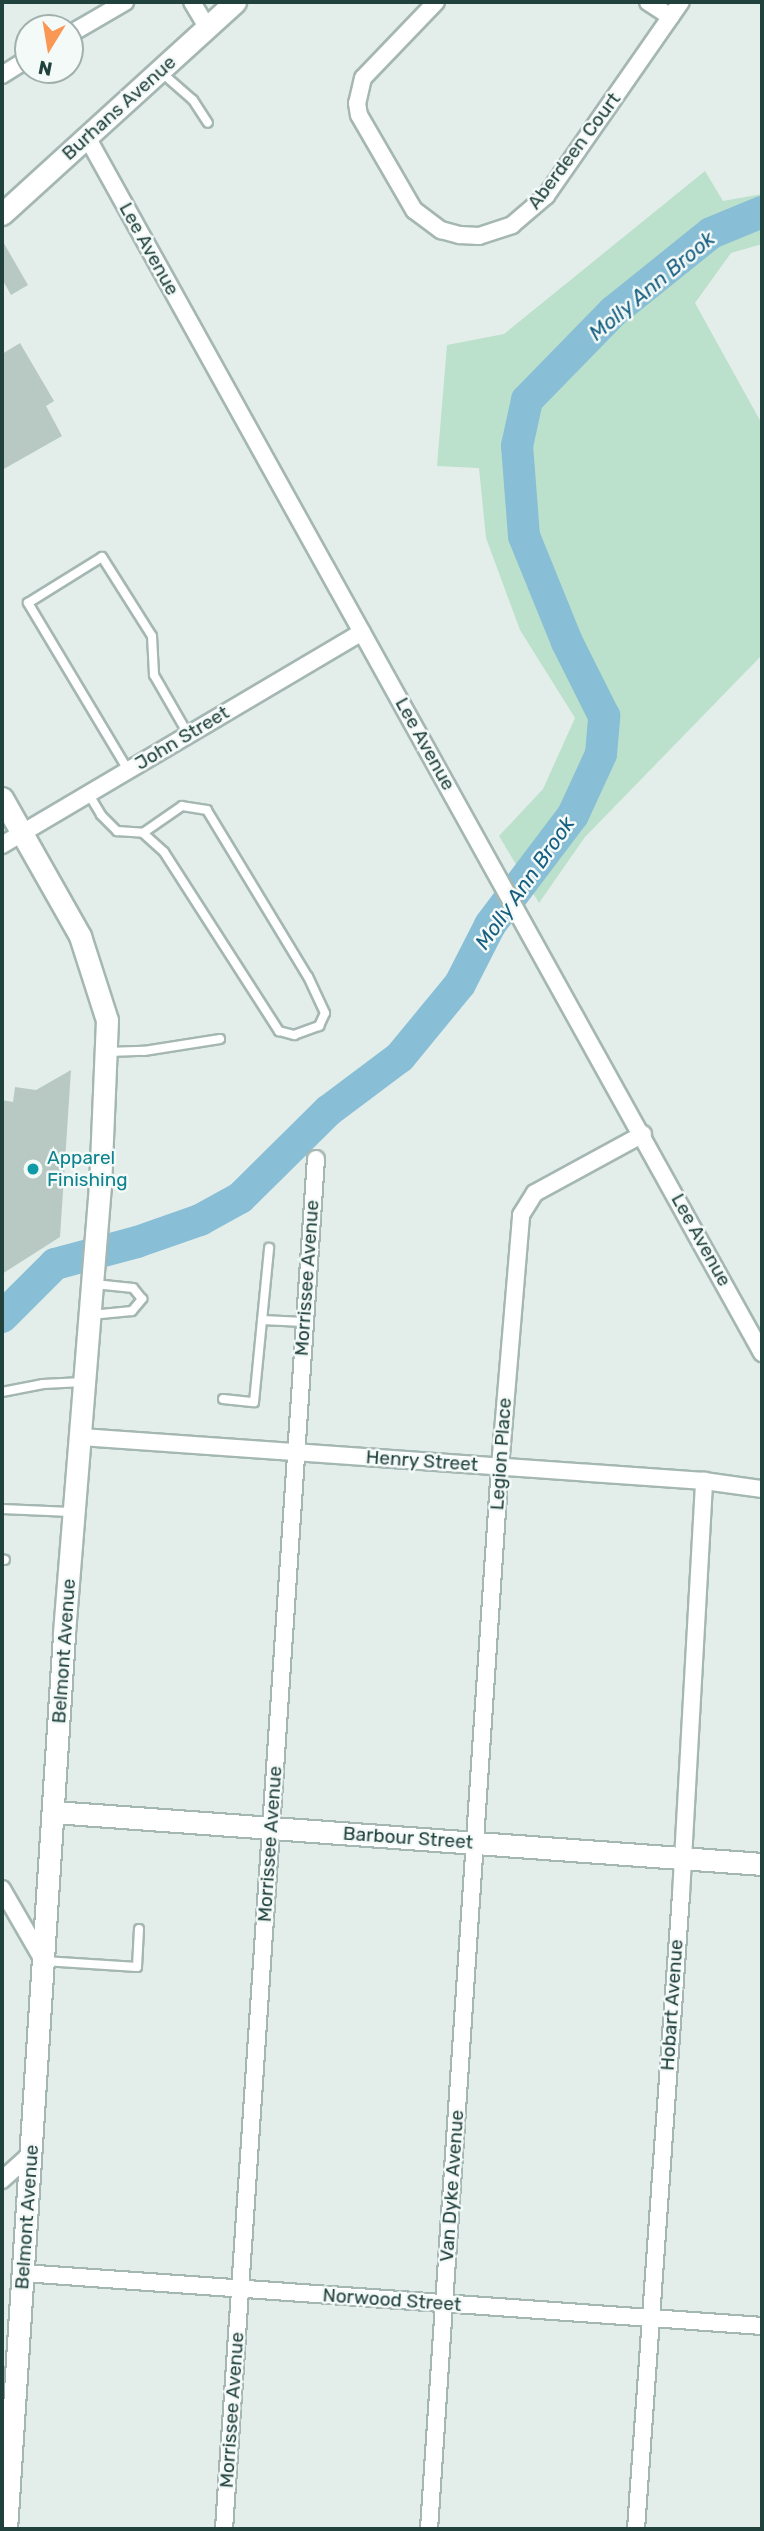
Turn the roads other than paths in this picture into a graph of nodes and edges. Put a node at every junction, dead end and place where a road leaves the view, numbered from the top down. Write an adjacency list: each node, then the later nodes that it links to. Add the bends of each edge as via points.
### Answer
1 (125, 2): 8 (street)
2 (192, 2): 9 (street)
3 (236, 2): 9 (main road, Burhans Avenue)
4 (436, 2): 7 (street, Aberdeen Court, via 363,78 357,103 359,115 405,199 430,223 460,235 480,236 512,225 546,196)
5 (648, 2): 7 (street)
6 (681, 2): 7 (street, Aberdeen Court)
7 (671, 17)
8 (84, 26)
9 (207, 27): 10 (main road, Burhans Avenue)
10 (159, 71): 11 (lane, via 193,100); 12 (main road, Burhans Avenue)
11 (208, 122)
12 (87, 137): 13 (main road, Burhans Avenue); 14 (street, Lee Avenue)
13 (2, 214)
14 (362, 632): 15 (street, John Street); 24 (street, Lee Avenue)
15 (188, 734): 16 (street, John Street); 16 (lane, via 154,675 152,636 102,557 28,603)
16 (128, 770): 17 (street, John Street)
17 (88, 793): 19 (street, John Street); 20 (lane, via 101,816 117,831)
18 (2, 798): 19 (main road, Belmont Avenue)
19 (21, 833): 21 (street, John Street); 23 (main road, Belmont Avenue, via 79,936 107,1020)
20 (143, 833): 20 (lane, via 164,852 279,1031 294,1035 319,1026 325,1013 308,976 207,810 182,806)
21 (2, 845)
22 (220, 1039): 23 (lane)
23 (107, 1052): 27 (main road, Belmont Avenue)
24 (643, 1134): 31 (street, Lee Avenue); 37 (street, Legion Place, via 535,1194 521,1215)
25 (316, 1159): 30 (street, Morrissee Avenue)
26 (269, 1248): 29 (lane)
27 (91, 1284): 28 (main road, Belmont Avenue); 28 (lane, via 133,1288 142,1299 132,1311)
28 (88, 1312): 32 (main road, Belmont Avenue)
29 (262, 1320): 30 (lane); 34 (lane, via 254,1402)
30 (304, 1322): 36 (street, Morrissee Avenue)
31 (762, 1353)
32 (86, 1382): 33 (lane); 35 (main road, Belmont Avenue)
33 (2, 1392)
34 (223, 1399)
35 (81, 1437): 36 (street, Henry Street); 41 (main road, Belmont Avenue)
36 (296, 1452): 37 (street, Henry Street); 43 (street, Morrissee Avenue)
37 (500, 1467): 38 (street, Henry Street); 44 (street, Legion Place)
38 (704, 1481): 39 (street, Henry Street); 45 (street, Hobart Avenue)
39 (762, 1489)
40 (2, 1509): 41 (lane)
41 (74, 1512): 42 (main road, Belmont Avenue)
42 (54, 1812): 43 (main road, Barbour Street); 49 (main road, Belmont Avenue)
43 (271, 1828): 44 (main road, Barbour Street); 53 (street, Morrissee Avenue)
44 (476, 1843): 45 (main road, Barbour Street); 54 (street, Van Dyke Avenue)
45 (682, 1859): 46 (main road, Barbour Street); 55 (street, Hobart Avenue)
46 (762, 1864)
47 (2, 1889): 49 (street)
48 (139, 1929): 49 (lane, via 137,1967)
49 (44, 1961): 50 (main road, Belmont Avenue)
50 (31, 2154): 51 (street); 52 (main road, Belmont Avenue)
51 (2, 2180)
52 (23, 2273): 53 (street, Norwood Street); 57 (main road, Belmont Avenue)
53 (241, 2289): 54 (street, Norwood Street); 59 (street, Morrissee Avenue)
54 (443, 2304): 55 (street, Norwood Street); 60 (street, Van Dyke Avenue)
55 (650, 2319): 56 (street, Norwood Street); 61 (street, Hobart Avenue)
56 (762, 2326)
57 (7, 2445): 58 (main road, Belmont Avenue)
58 (6, 2529)
59 (223, 2529)
60 (429, 2529)
61 (636, 2529)

